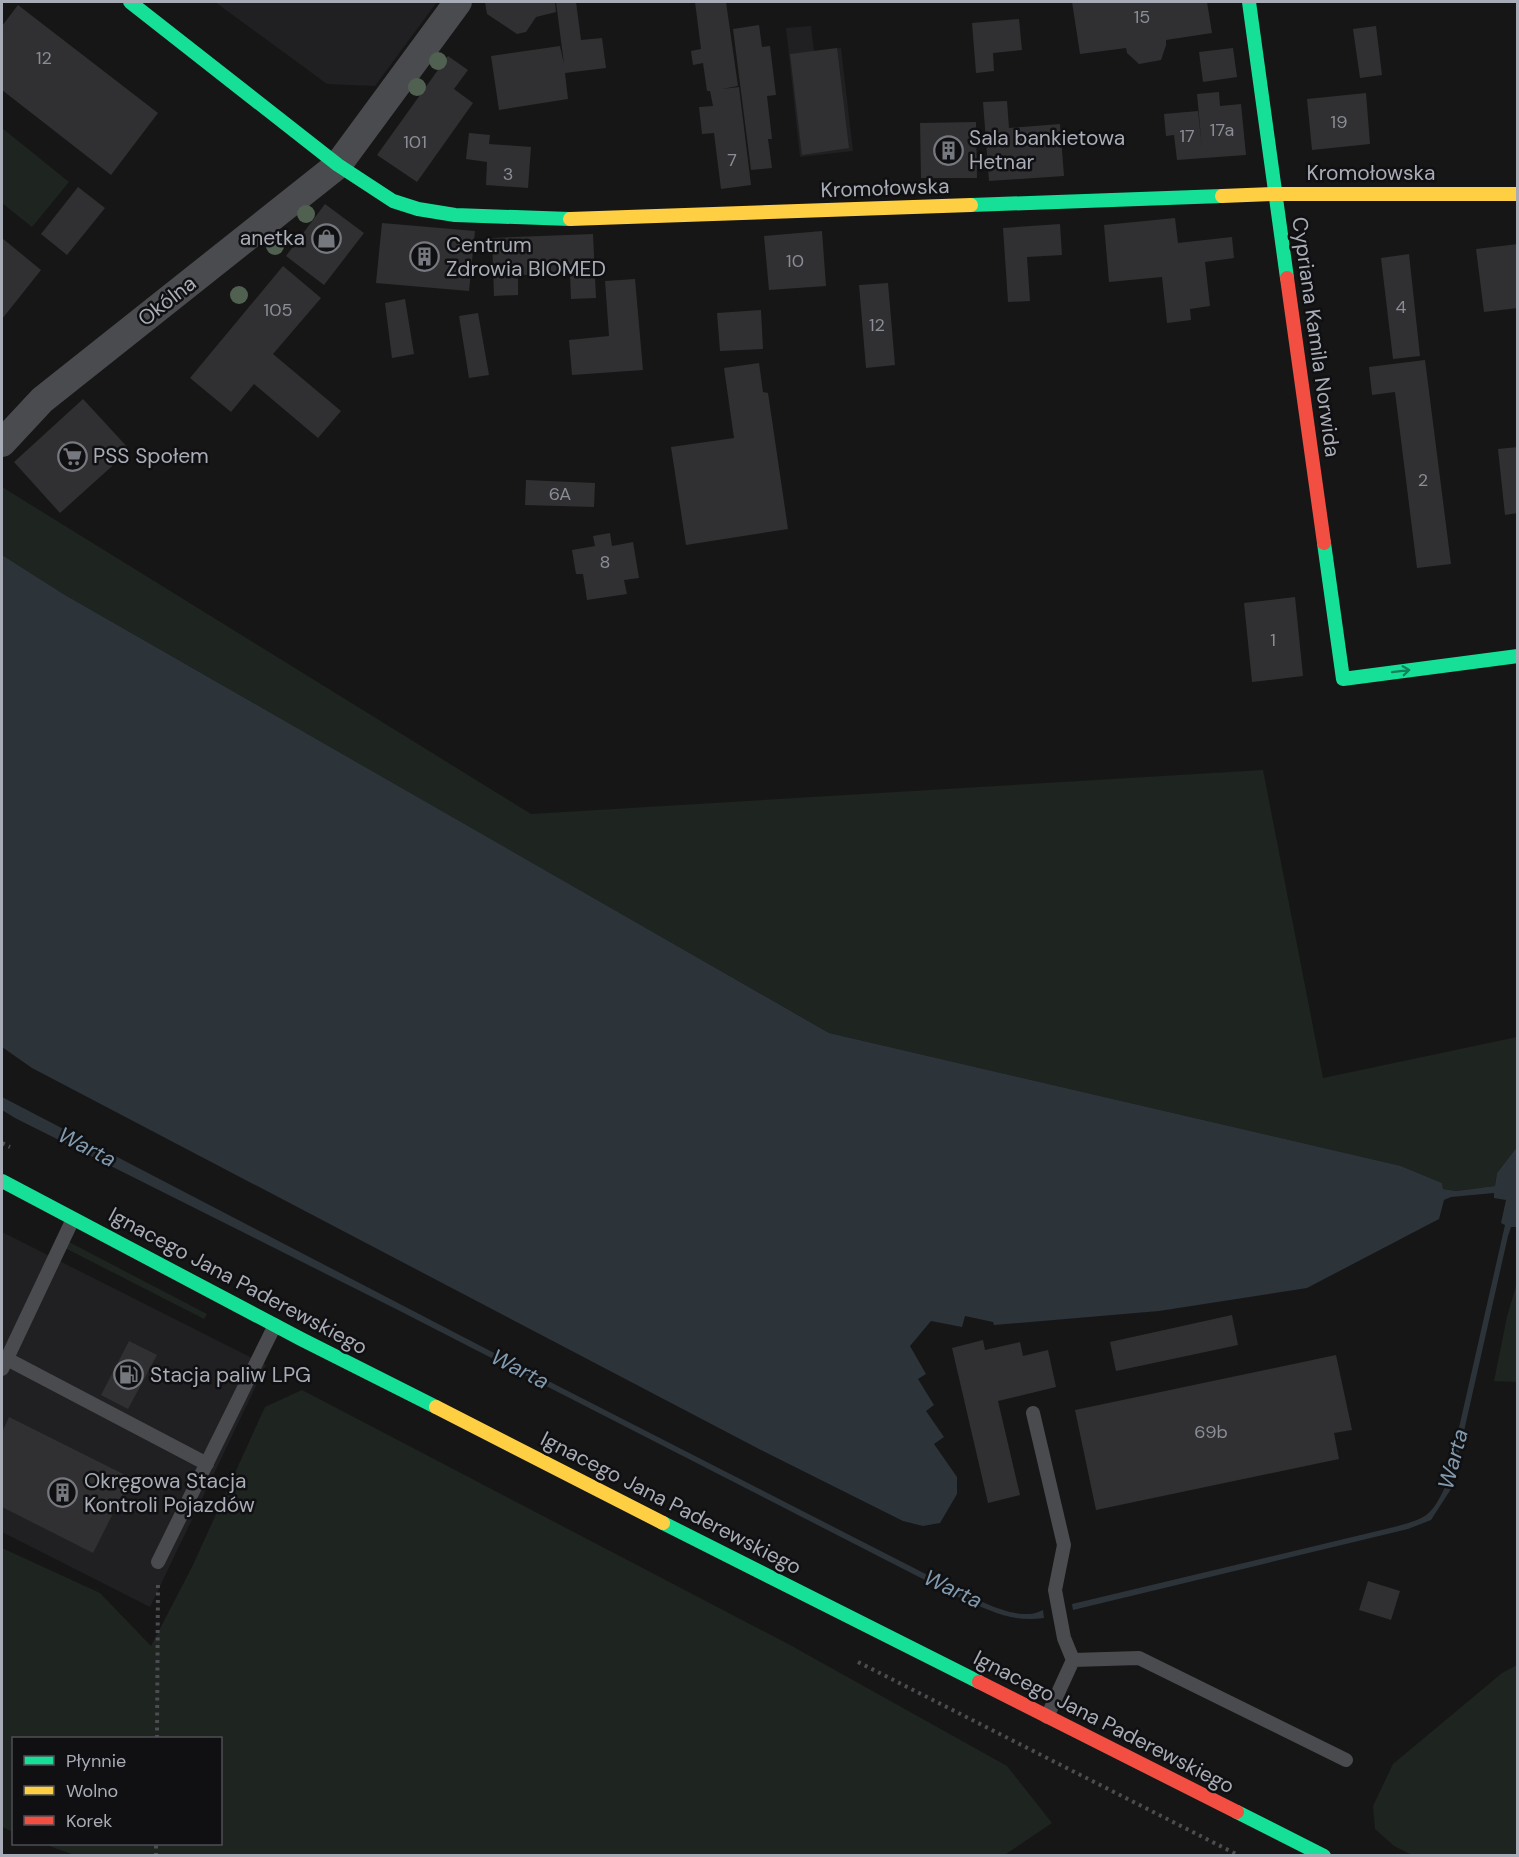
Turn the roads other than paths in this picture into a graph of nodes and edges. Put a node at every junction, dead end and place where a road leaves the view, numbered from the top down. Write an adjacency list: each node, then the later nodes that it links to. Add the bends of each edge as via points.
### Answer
1 (130, 2): 4 (street)
2 (458, 2): 4 (street, Okólna)
3 (1249, 2): 5 (street, Cypriana Kamila Norwida)
4 (338, 165): 5 (street, Kromołowska, via 393,201 418,209 533,219); 7 (street, Okólna, via 42,400)
5 (1274, 194): 6 (street, Kromołowska); 8 (street, Cypriana Kamila Norwida, one-way to 8, via 1342,679)
6 (1518, 194)
7 (2, 442)
8 (1518, 656)
9 (2, 1181): 10 (street, Ignacego Jana Paderewskiego)
10 (73, 1219): 11 (street, Ignacego Jana Paderewskiego); 12 (lane)
11 (275, 1325): 14 (lane); 17 (street, Ignacego Jana Paderewskiego)
12 (4, 1364): 14 (lane)
13 (1034, 1413): 16 (lane, via 1064,1545 1055,1590 1064,1638)
14 (207, 1464): 15 (lane)
15 (158, 1562)
16 (1073, 1660): 17 (lane); 18 (lane, via 1138,1658)
17 (1047, 1717): 19 (street, Ignacego Jana Paderewskiego)
18 (1346, 1760)
19 (1324, 1856)

